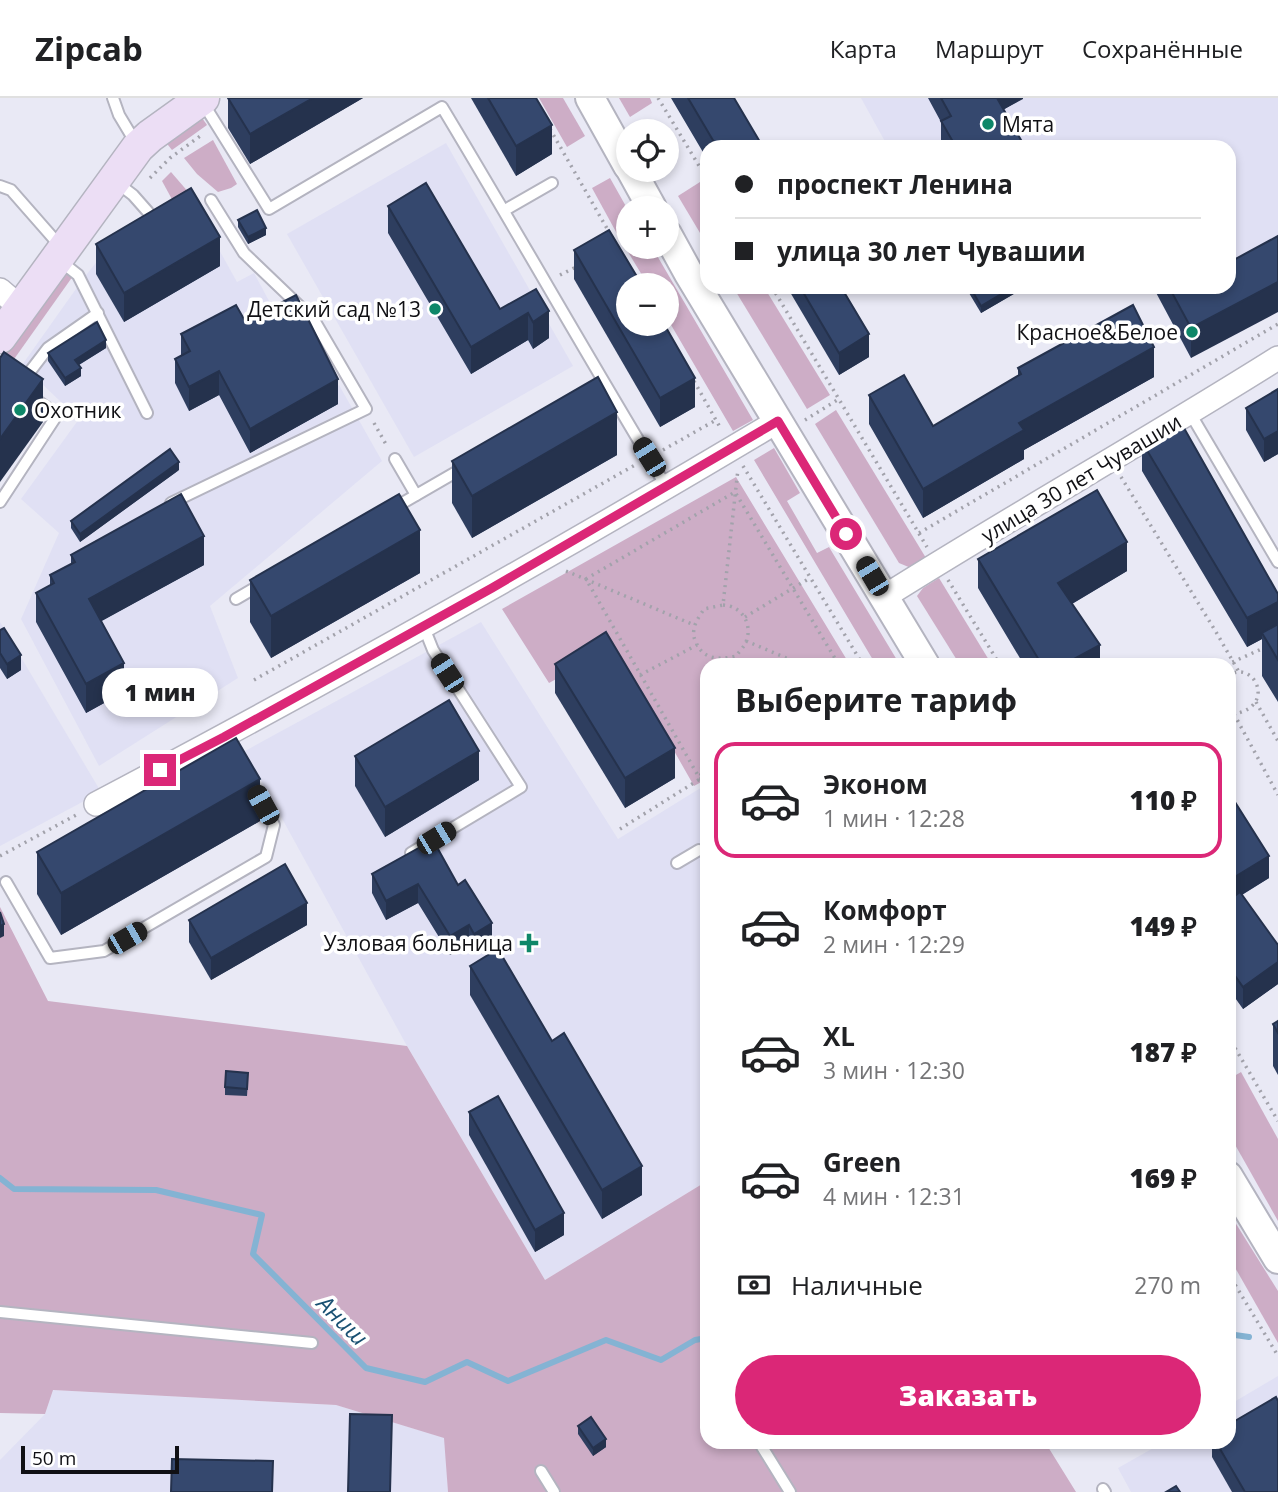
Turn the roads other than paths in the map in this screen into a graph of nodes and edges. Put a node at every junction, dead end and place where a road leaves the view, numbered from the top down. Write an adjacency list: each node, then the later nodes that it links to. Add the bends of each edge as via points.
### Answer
1 (113, 98): 5 (lane)
2 (590, 98): 4 (street)
3 (202, 99): 5 (main road, via 150,136); 9 (lane, via 269,209 442,107)
4 (616, 145)
5 (125, 164): 10 (lane, via 133,195); 11 (main road)
6 (552, 183): 9 (lane)
7 (0, 186): 11 (lane, via 11,190)
8 (211, 200): 29 (lane, via 244,253 314,320 366,409)
9 (505, 210): 19 (lane)
10 (148, 212)
11 (60, 254): 15 (main road); 16 (lane, via 78,275)
12 (679, 254): 13 (street)
13 (700, 290)
14 (703, 294): 23 (street)
15 (10, 299): 17 (main road)
16 (98, 313): 21 (lane); 28 (lane, via 48,348 16,385 57,415)
17 (0, 337)
18 (1278, 358): 22 (street, улица 30 лет Чувашии)
19 (605, 387): 20 (lane); 26 (lane)
20 (593, 393)
21 (147, 413)
22 (1191, 413): 31 (lane); 33 (street, улица 30 лет Чувашии)
23 (778, 421): 26 (street); 33 (street)
24 (395, 459): 27 (lane)
25 (475, 461): 27 (lane)
26 (666, 486): 35 (street)
27 (416, 495): 30 (lane)
28 (0, 502)
29 (158, 510)
30 (381, 515)
31 (1278, 562)
32 (265, 582): 34 (lane)
33 (884, 597): 36 (street)
34 (236, 599)
35 (423, 625): 38 (street, via 227,742); 40 (lane, via 433,650 521,787)
36 (921, 658)
37 (249, 780): 42 (lane, via 274,825 266,856 104,951 50,958)
38 (96, 804)
39 (699, 850): 41 (lane)
40 (407, 856)
41 (677, 863)
42 (6, 882)
43 (1236, 1189): 44 (street)
44 (1278, 1259)
45 (0, 1312): 46 (lane)
46 (312, 1343)
47 (763, 1449): 50 (lane)
48 (541, 1471): 49 (lane)
49 (554, 1492)
50 (790, 1492)

